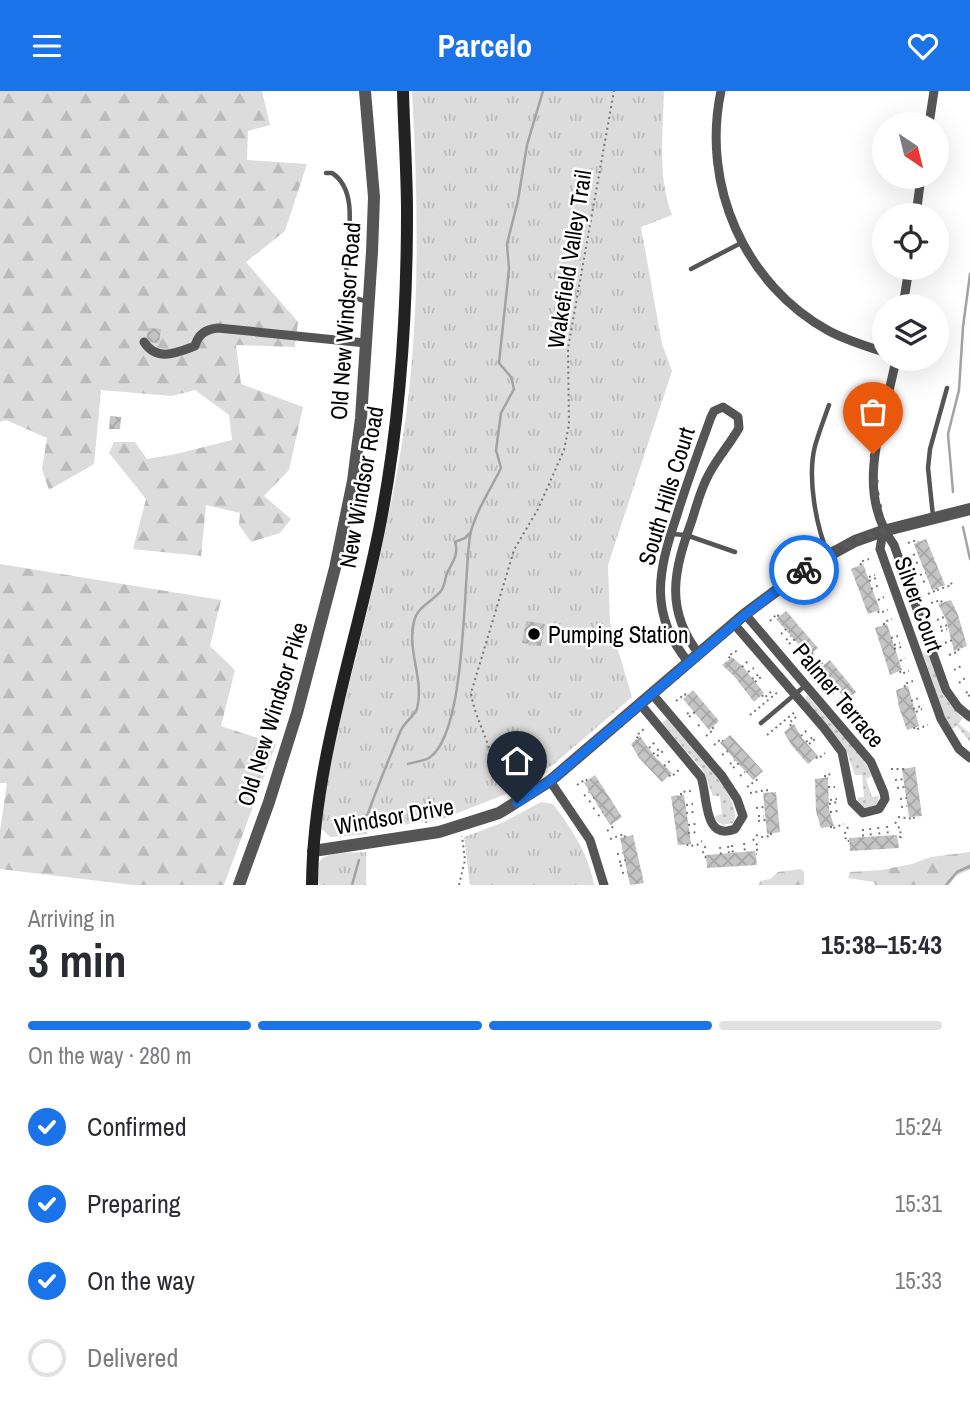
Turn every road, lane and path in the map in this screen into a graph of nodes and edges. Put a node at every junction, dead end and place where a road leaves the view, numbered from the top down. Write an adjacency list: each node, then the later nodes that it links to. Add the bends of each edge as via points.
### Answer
1 (365, 91): 10 (street, Old New Windsor Road, via 374,197)
2 (402, 91): 244 (main road, New Windsor Road, via 407,250 393,441 381,520 327,750)
3 (614, 91): 147 (path, Wakefield Valley Trail, via 568,348 569,425 564,450 514,550 471,693)
4 (721, 91): 8 (street, via 715,137 717,167)
5 (934, 91): 6 (street)
6 (931, 112)
7 (326, 173): 10 (lane, via 342,181 349,206 347,289)
8 (741, 243): 9 (lane); 13 (street, via 795,309 830,332)
9 (691, 269)
10 (369, 303): 12 (street, Old New Windsor Road)
11 (144, 342): 12 (street, via 153,353 176,353 195,346 205,331 218,328)
12 (366, 343): 25 (street, Old New Windsor Road, via 353,481)
13 (872, 348)
14 (894, 371): 19 (street, via 873,454)
15 (947, 388): 18 (lane, via 930,449)
16 (829, 405): 27 (lane, via 814,449 812,478)
17 (970, 509): 18 (street, Windsor Drive)
18 (933, 517): 19 (street, Windsor Drive)
19 (883, 531): 27 (street, Windsor Drive); 67 (street, Silver Court, via 894,545); 71 (street, Silver Court, via 880,549)
20 (671, 534): 21 (lane); 21 (street, South Hills Court, via 711,417 723,407 738,417 739,428 709,474); 80 (street, South Hills Court, via 660,576 661,606 670,638)
21 (686, 535): 24 (lane); 80 (street, South Hills Court, via 675,593)
22 (908, 543): 23 (path)
23 (918, 543)
24 (735, 552)
25 (339, 553): 256 (street, Old New Windsor Pike, via 283,762)
26 (919, 553): 28 (path)
27 (828, 555): 49 (street, Windsor Drive)
28 (913, 555)
29 (869, 559): 32 (path)
30 (921, 561): 31 (path)
31 (916, 563)
32 (861, 565)
33 (926, 572): 34 (path)
34 (920, 575)
35 (876, 576): 36 (path)
36 (869, 579)
37 (927, 580): 39 (path)
38 (950, 580): 42 (path, via 952,585)
39 (923, 582)
40 (879, 586): 41 (path)
41 (871, 589)
42 (928, 594)
43 (884, 597): 44 (path)
44 (878, 600)
45 (931, 603): 46 (path)
46 (942, 603)
47 (888, 610): 48 (path)
48 (878, 611)
49 (746, 614): 55 (street, Windsor Drive); 101 (street, Palmer Terrace)
50 (779, 617): 54 (path, via 777,614)
51 (944, 617): 53 (path)
52 (892, 619): 56 (path)
53 (937, 619)
54 (769, 621)
55 (734, 624): 80 (street, Windsor Drive); 112 (street, Palmer Terrace)
56 (884, 625)
57 (948, 627): 59 (path)
58 (786, 629): 60 (path)
59 (940, 629)
60 (781, 634)
61 (791, 636): 65 (path)
62 (898, 636): 63 (path)
63 (891, 638)
64 (795, 639): 69 (path)
65 (786, 640)
66 (952, 640): 68 (path)
67 (930, 641): 71 (lane); 128 (street, Silver Court, via 946,690)
68 (945, 642)
69 (789, 644)
70 (901, 645): 72 (path)
71 (915, 646): 155 (street, Silver Court, via 944,727)
72 (894, 647)
73 (801, 649): 76 (path)
74 (958, 649): 78 (path)
75 (738, 650): 79 (path)
76 (796, 652)
77 (812, 653): 84 (path)
78 (949, 655)
79 (730, 658)
80 (694, 659): 110 (street, Windsor Drive)
81 (905, 659): 83 (path)
82 (748, 661): 86 (path)
83 (900, 661)
84 (805, 663)
85 (824, 666): 90 (path, via 822,663)
86 (742, 667)
87 (962, 667): 89 (path)
88 (754, 668): 93 (path)
89 (954, 670)
90 (813, 671)
91 (900, 671): 92 (path)
92 (909, 671)
93 (748, 672)
94 (760, 675): 96 (path)
95 (965, 678): 99 (path)
96 (754, 680)
97 (829, 680): 100 (path)
98 (913, 681): 104 (path)
99 (959, 683)
100 (824, 684)
101 (806, 685): 112 (lane); 112 (street, Palmer Terrace, via 871,762 884,793 879,809 863,813 855,808 842,752)
102 (833, 686): 107 (path)
103 (783, 687): 126 (path)
104 (905, 687)
105 (838, 689): 109 (path)
106 (773, 690): 111 (path, via 764,698)
107 (829, 690)
108 (970, 690): 113 (path)
109 (832, 694)
110 (653, 695): 119 (street, Windsor Drive); 119 (street, via 731,788 743,816 735,829 713,826 701,777)
111 (762, 695)
112 (794, 695): 130 (lane)
113 (968, 695)
114 (686, 696): 117 (path)
115 (850, 697): 121 (path)
116 (919, 698): 118 (path)
117 (676, 701)
118 (911, 701)
119 (641, 705): 173 (street, Windsor Drive)
120 (800, 707): 138 (path)
121 (843, 707)
122 (922, 708): 123 (path)
123 (914, 710)
124 (693, 712): 125 (path)
125 (688, 715)
126 (750, 715)
127 (796, 717): 133 (path)
128 (970, 717)
129 (702, 723): 132 (path)
130 (761, 723)
131 (928, 725): 135 (path)
132 (698, 726)
133 (791, 726)
134 (712, 727): 139 (path)
135 (914, 727)
136 (644, 729): 141 (path)
137 (807, 730): 140 (path)
138 (767, 735)
139 (706, 736)
140 (801, 736)
141 (638, 738)
142 (814, 738): 145 (path)
143 (723, 741): 146 (path)
144 (655, 742): 148 (path)
145 (808, 743)
146 (714, 745)
147 (489, 748)
148 (649, 748)
149 (662, 750): 152 (path)
150 (728, 751): 153 (path)
151 (825, 753): 154 (path)
152 (655, 755)
153 (722, 755)
154 (816, 757)
155 (970, 758)
156 (735, 760): 159 (path)
157 (671, 761): 160 (path)
158 (739, 763): 161 (path)
159 (730, 764)
160 (664, 766)
161 (733, 768)
162 (891, 769): 163 (path)
163 (905, 769)
164 (679, 770): 167 (path)
165 (745, 772): 168 (path)
166 (833, 774): 170 (path)
167 (670, 775)
168 (740, 776)
169 (757, 777): 176 (path)
170 (825, 777)
171 (905, 779): 172 (path)
172 (895, 780)
173 (550, 781): 244 (street, Windsor Drive, via 499,813 459,828); 258 (street, via 590,840)
174 (587, 781): 175 (path)
175 (577, 785)
176 (747, 787)
177 (828, 787): 178 (path)
178 (835, 787)
179 (905, 787): 180 (path)
180 (897, 788)
181 (691, 791): 185 (path)
182 (589, 792): 186 (path)
183 (750, 793): 184 (path)
184 (767, 793)
185 (681, 795)
186 (584, 796)
187 (594, 798): 191 (path)
188 (907, 798): 189 (path)
189 (900, 799)
190 (837, 801): 192 (path)
191 (589, 802)
192 (829, 802)
193 (693, 804): 194 (path)
194 (686, 805)
195 (598, 806): 200 (path)
196 (907, 806): 198 (path)
197 (764, 807): 199 (path)
198 (901, 807)
199 (756, 808)
200 (593, 809)
201 (838, 811): 204 (path)
202 (603, 812): 206 (path)
203 (694, 812): 205 (path)
204 (830, 812)
205 (686, 813)
206 (598, 816)
207 (758, 816): 208 (path)
208 (764, 816)
209 (898, 817): 210 (path)
210 (914, 817)
211 (766, 820): 212 (path)
212 (758, 821)
213 (895, 822): 233 (path, via 900,829)
214 (612, 824): 224 (path)
215 (696, 824): 217 (path)
216 (844, 824): 218 (path)
217 (688, 825)
218 (831, 826)
219 (887, 826): 229 (path)
220 (848, 827): 238 (path)
221 (878, 827): 232 (path)
222 (870, 828): 230 (path)
223 (863, 829): 234 (path)
224 (607, 831)
225 (697, 832): 226 (path)
226 (688, 833)
227 (771, 833): 228 (path)
228 (756, 835)
229 (888, 835)
230 (872, 836)
231 (625, 837): 235 (path)
232 (880, 837)
233 (898, 837)
234 (863, 838)
235 (610, 839)
236 (752, 839): 248 (path, via 757,845)
237 (702, 841): 240 (path)
238 (849, 841)
239 (744, 843): 245 (path)
240 (687, 844)
241 (706, 845): 251 (path)
242 (730, 845): 247 (path)
243 (720, 846): 250 (path)
244 (313, 851): 257 (main road, New Windsor Road)
245 (745, 852)
246 (623, 853): 249 (path)
247 (731, 854)
248 (755, 854)
249 (617, 855)
250 (721, 855)
251 (706, 858)
252 (626, 862): 253 (path)
253 (620, 864)
254 (628, 872): 255 (path)
255 (622, 873)
256 (239, 885)
257 (312, 885)
258 (604, 885)

